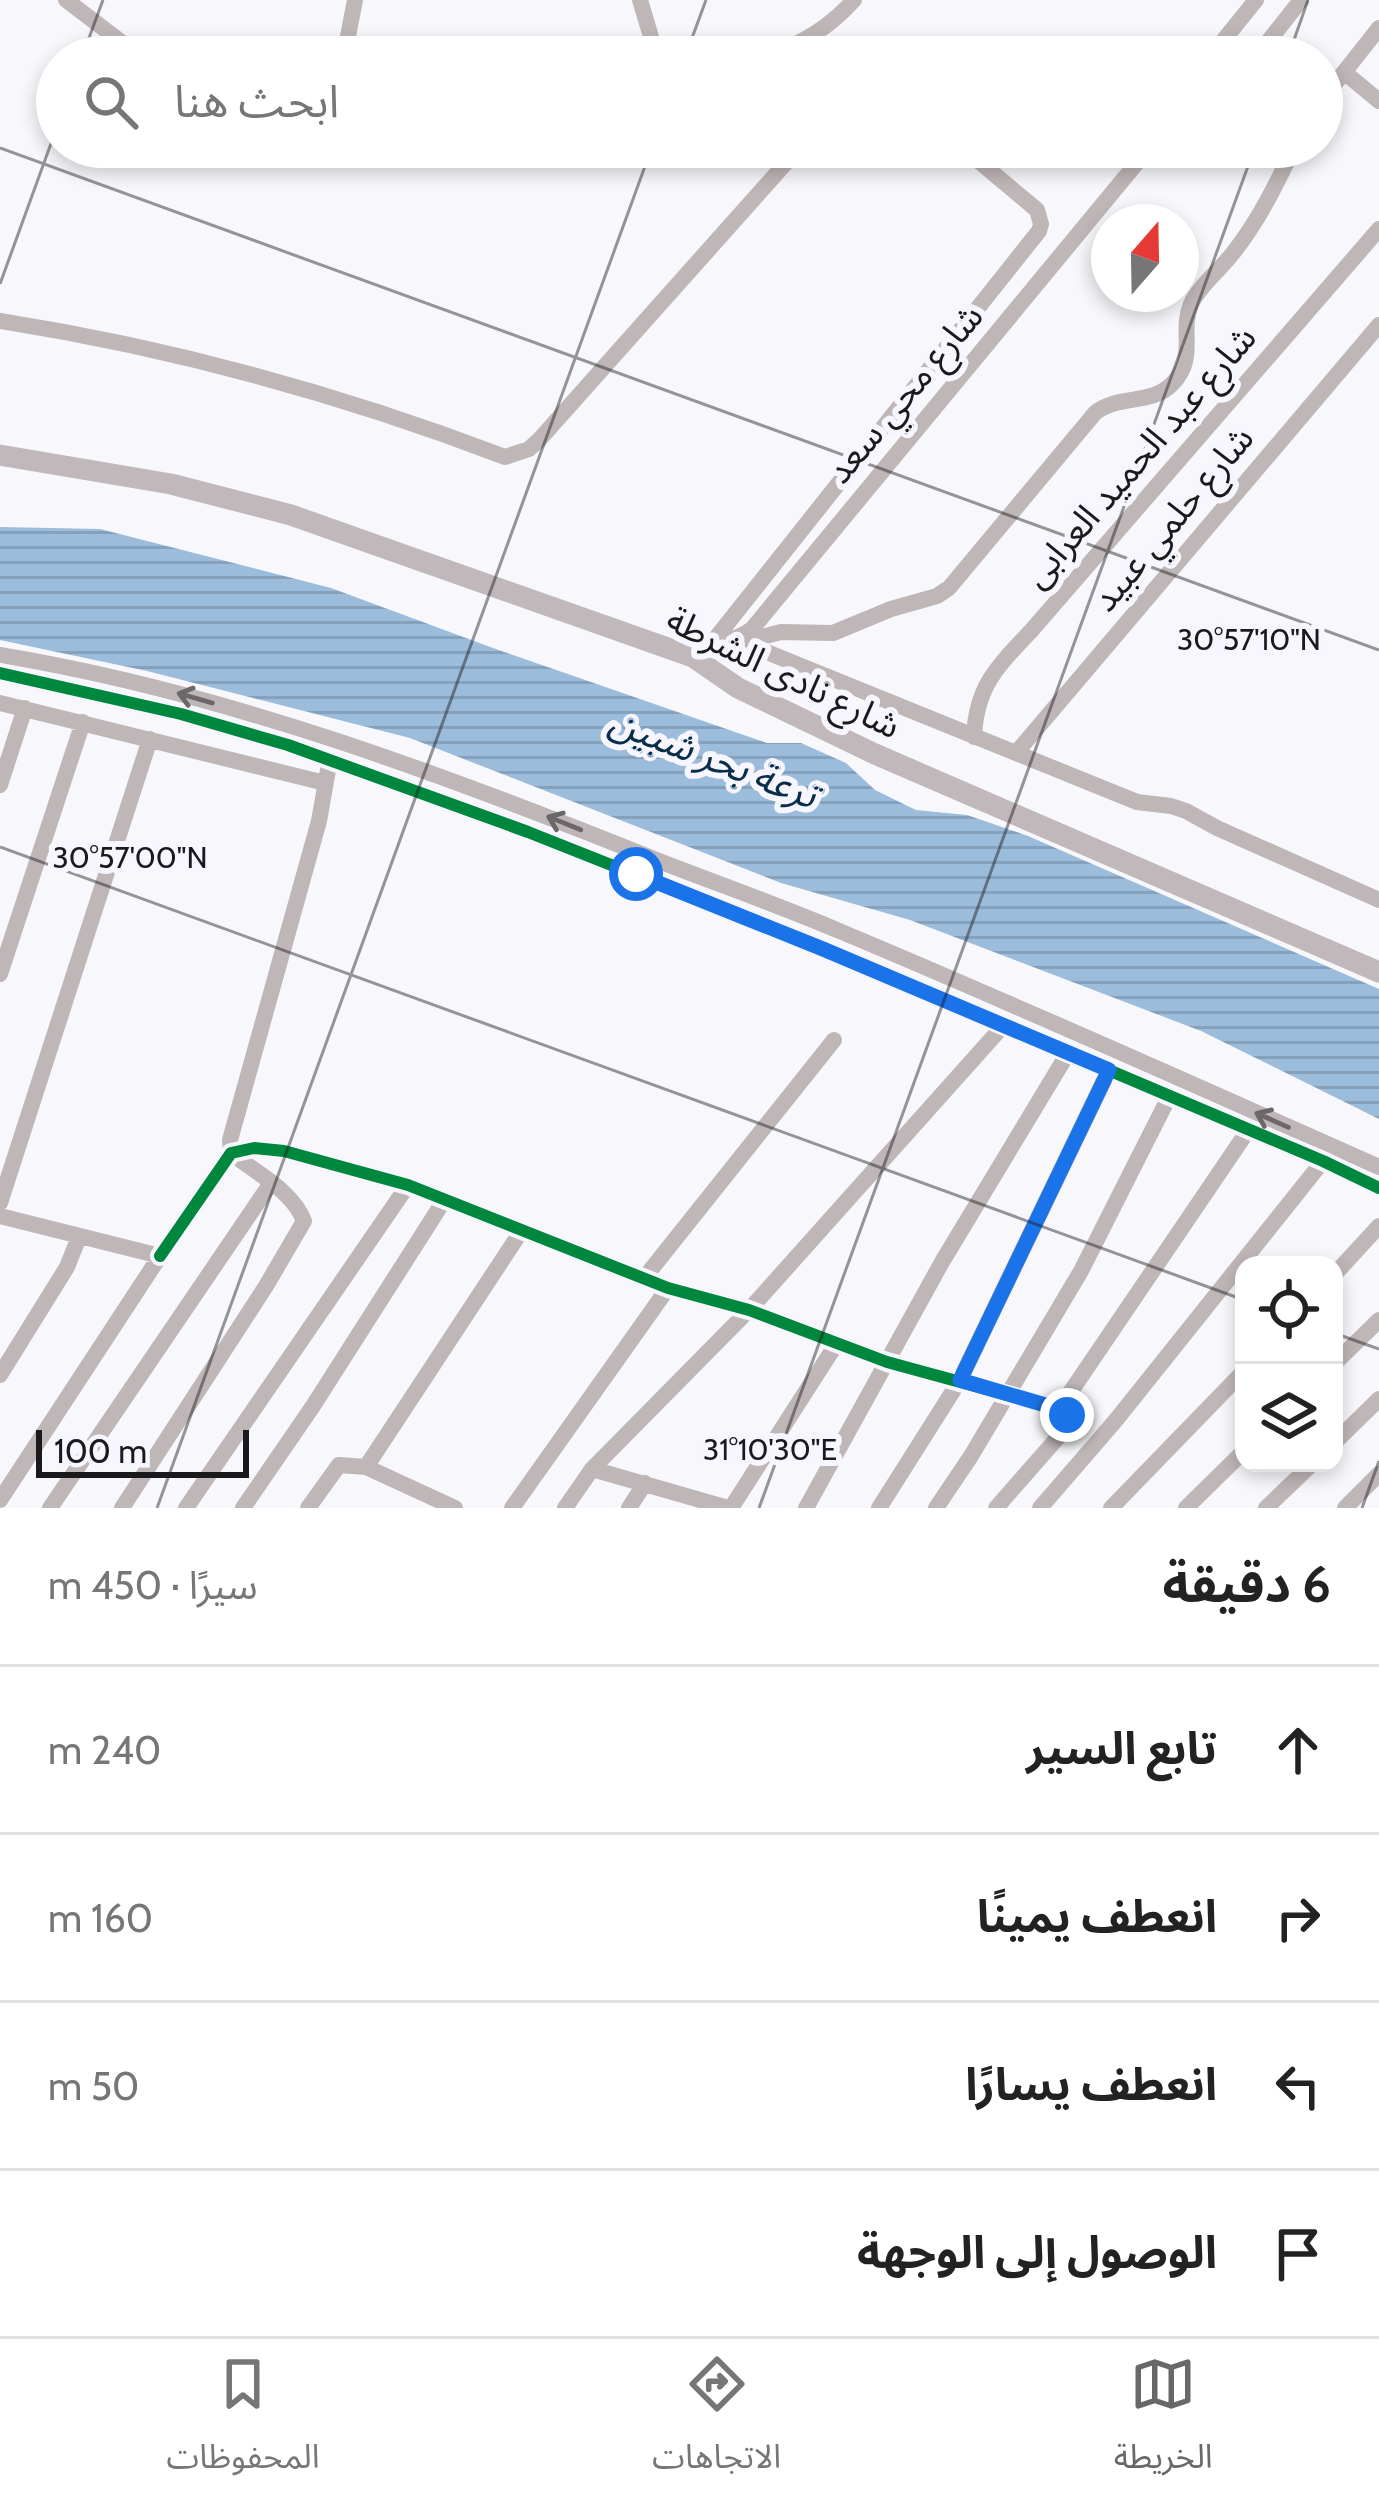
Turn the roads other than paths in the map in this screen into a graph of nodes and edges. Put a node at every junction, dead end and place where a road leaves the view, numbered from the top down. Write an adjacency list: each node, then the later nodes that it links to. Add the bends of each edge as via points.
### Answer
1 (66, 0): 8 (street)
2 (356, 0): 9 (street)
3 (640, 0): 10 (street)
4 (854, 0): 11 (street)
5 (1256, 0): 12 (street)
6 (1301, 0): 13 (street)
7 (1379, 28): 14 (street)
8 (113, 36)
9 (348, 36)
10 (651, 36)
11 (812, 36)
12 (1227, 36)
13 (1273, 36)
14 (1344, 72): 15 (street)
15 (1379, 101)
16 (781, 168): 21 (street, via 539,440 516,455 238,373)
17 (987, 168): 25 (street, via 1037,210 1039,231)
18 (1133, 168): 24 (street, شارع محي سعد)
19 (1283, 168): 24 (street, via 1256,222 1191,305 1188,352 1172,384 1094,412 949,588 833,633)
20 (1379, 229): 31 (street, شارع عبد الحميد العرابى, via 996,668 977,707)
21 (0, 321)
22 (1379, 326): 33 (street, شارع حلمي عبيد)
23 (0, 455): 25 (main road, شارع نادى الشرطة, via 171,484 291,515)
24 (735, 640): 25 (street); 31 (street)
25 (702, 651): 38 (main road, شارع نادى الشرطة, via 738,688 875,754)
26 (0, 655): 48 (street, one-way to 26, via 833,928 539,813 341,741)
27 (0, 673): 34 (street)
28 (0, 704): 29 (street)
29 (25, 709): 30 (street); 36 (street)
30 (83, 722): 32 (street); 39 (street)
31 (974, 736): 33 (street)
32 (150, 739): 35 (street); 53 (street)
33 (1016, 753): 37 (street, via 1138,802 1179,808)
34 (330, 759): 35 (street); 40 (street, via 672,888)
35 (325, 783): 46 (street, via 231,1128)
36 (0, 785)
37 (1379, 900)
38 (1379, 972)
39 (0, 974)
40 (1003, 1026): 42 (street); 61 (street)
41 (834, 1040): 59 (street)
42 (1068, 1053): 43 (street); 65 (street)
43 (1109, 1070): 44 (street); 67 (street)
44 (1169, 1096): 45 (street); 69 (street)
45 (1249, 1129): 47 (street); 71 (street)
46 (232, 1153): 49 (street); 50 (street, via 284,1151); 57 (street)
47 (1323, 1161): 51 (street); 96 (street)
48 (1379, 1167)
49 (271, 1183): 82 (street); 83 (street, via 304,1221)
50 (407, 1185): 52 (street); 84 (street)
51 (1379, 1188)
52 (445, 1199): 55 (street); 85 (street)
53 (1, 1214): 56 (street)
54 (1379, 1226): 58 (street)
55 (522, 1230): 59 (street); 74 (street)
56 (79, 1237): 57 (street); 66 (street)
57 (160, 1256): 79 (street)
58 (1343, 1265)
59 (645, 1277): 60 (street)
60 (668, 1288): 61 (street); 88 (street)
61 (748, 1310): 63 (street); 75 (street)
62 (1379, 1321): 64 (street)
63 (837, 1342): 65 (street); 91 (street)
64 (1343, 1355)
65 (887, 1361): 67 (street); 92 (street)
66 (0, 1375)
67 (960, 1380): 69 (street); 93 (street)
68 (1235, 1381): 97 (street)
69 (1007, 1396): 71 (street); 94 (street)
70 (1379, 1399): 72 (street)
71 (1059, 1409): 95 (street, via 1067,1426)
72 (1343, 1434)
73 (1235, 1460): 98 (street)
74 (366, 1467): 80 (street); 86 (street, via 339,1465)
75 (592, 1469): 78 (street); 89 (street)
76 (1304, 1472): 99 (street)
77 (1379, 1474): 100 (street)
78 (645, 1483): 81 (street); 90 (street)
79 (0, 1500)
80 (416, 1500): 87 (street)
81 (696, 1504): 91 (street)
82 (50, 1508)
83 (122, 1508)
84 (186, 1508)
85 (243, 1508)
86 (308, 1508)
87 (454, 1508)
88 (512, 1508)
89 (565, 1508)
90 (629, 1508)
91 (729, 1508)
92 (806, 1508)
93 (879, 1508)
94 (936, 1508)
95 (996, 1508)
96 (1040, 1508)
97 (1111, 1508)
98 (1186, 1508)
99 (1266, 1508)
100 (1345, 1508)

